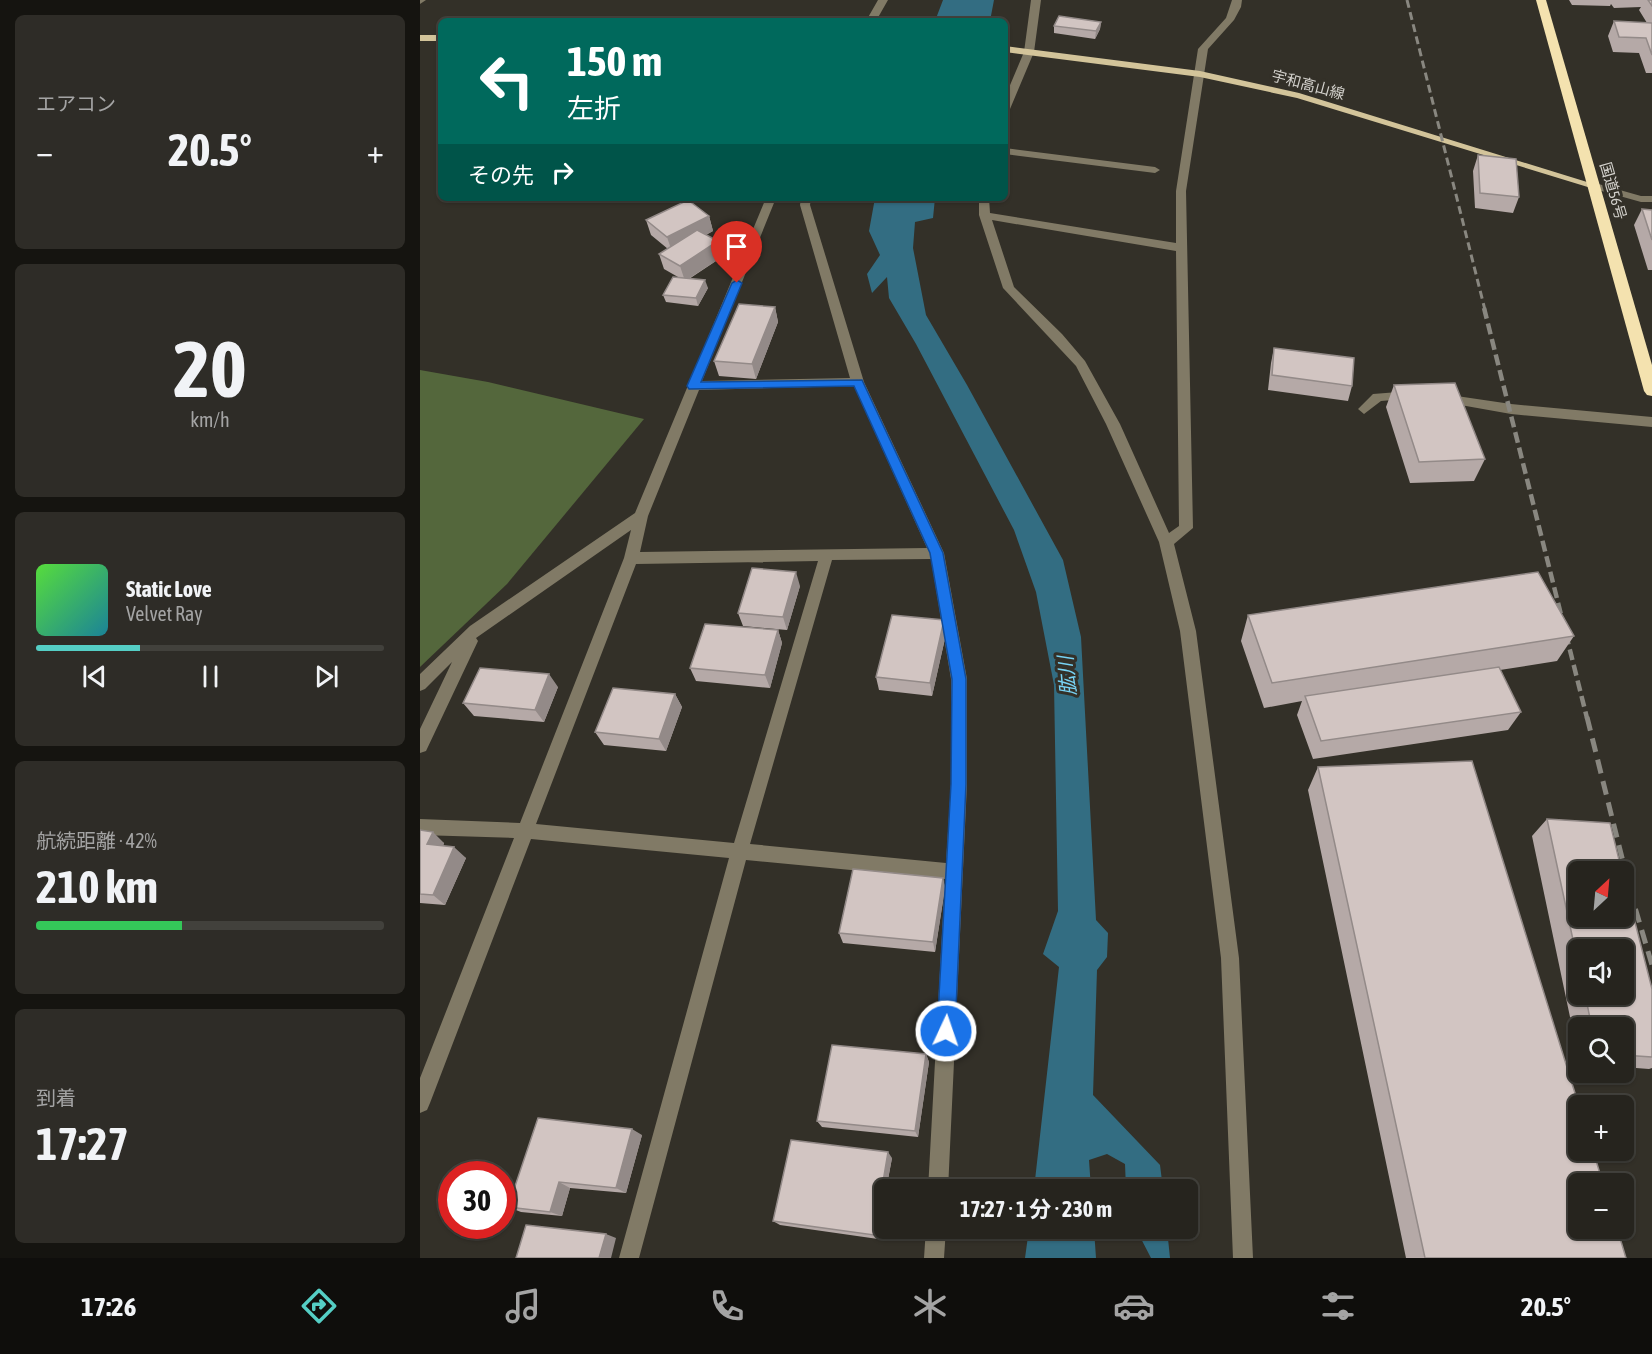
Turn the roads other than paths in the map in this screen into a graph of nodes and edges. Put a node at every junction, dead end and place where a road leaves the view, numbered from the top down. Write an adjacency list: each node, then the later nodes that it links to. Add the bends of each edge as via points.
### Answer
1 (883, 0): 5 (street)
2 (1036, 0): 9 (street)
3 (1237, 0): 10 (street, via 1232,16 1203,49)
4 (1541, 0): 14 (highway, 国道56号)
5 (873, 18)
6 (420, 38): 7 (main road)
7 (438, 38)
8 (1010, 50): 9 (main road, 宇和高山線)
9 (1029, 52): 10 (main road, 宇和高山線); 11 (street)
10 (1200, 74): 14 (main road, 宇和高山線, via 1299,96); 20 (street, via 1181,191)
11 (1008, 102)
12 (1008, 151): 13 (street)
13 (1155, 170)
14 (1595, 186): 15 (street); 23 (highway, 国道56号)
15 (1652, 199)
16 (770, 201): 22 (street)
17 (806, 201): 21 (street)
18 (984, 201): 19 (street)
19 (986, 215): 20 (street); 27 (street, via 1009,288 1080,364 1113,424)
20 (1182, 248): 27 (street, via 1186,528)
21 (858, 382): 22 (street); 28 (street)
22 (693, 386): 26 (street)
23 (1652, 391)
24 (1364, 409): 25 (street, via 1378,397 1409,394 1511,409)
25 (1652, 422)
26 (641, 516): 30 (street); 31 (street)
27 (1166, 542): 43 (street, via 1188,631 1230,958)
28 (936, 553): 29 (street); 37 (street, via 959,679)
29 (826, 556): 30 (street); 36 (street)
30 (631, 558): 35 (street)
31 (475, 630): 32 (street); 33 (street)
32 (420, 684)
33 (420, 746)
34 (420, 827): 35 (street)
35 (526, 831): 36 (street); 38 (street)
36 (740, 851): 37 (street); 41 (street)
37 (954, 872): 39 (street)
38 (420, 1103)
39 (939, 1179)
40 (935, 1239): 42 (street)
41 (629, 1258)
42 (934, 1258)
43 (1243, 1258)

